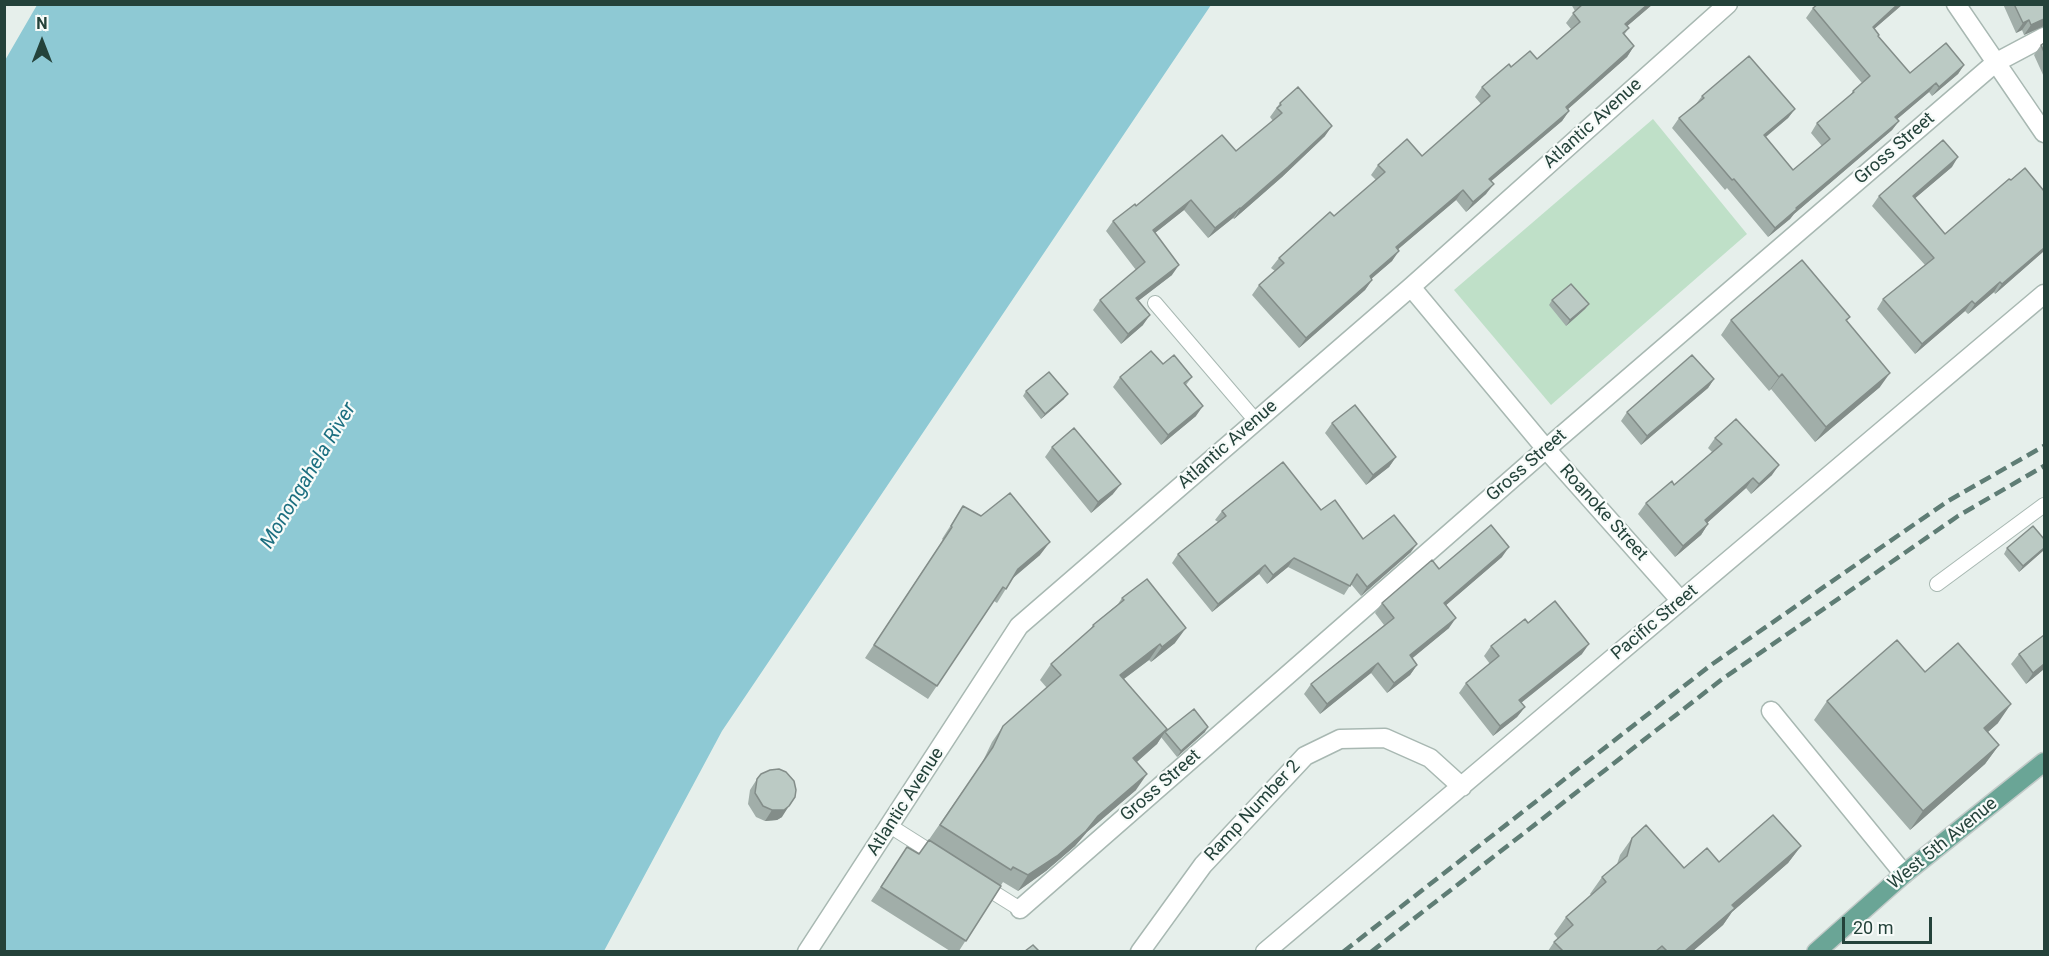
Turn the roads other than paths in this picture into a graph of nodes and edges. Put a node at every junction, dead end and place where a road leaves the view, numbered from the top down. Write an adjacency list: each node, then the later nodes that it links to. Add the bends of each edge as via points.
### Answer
1 (1956, 4): 4 (street)
2 (1718, 8): 6 (street, Atlantic Avenue)
3 (2044, 37): 4 (street, Gross Street)
4 (1995, 63): 5 (street); 10 (street, Gross Street)
5 (2044, 133)
6 (1411, 287): 9 (street, Atlantic Avenue); 10 (street, Roanoke Street)
7 (2044, 294): 13 (street, Pacific Street)
8 (1155, 303): 9 (lane)
9 (1256, 421): 17 (street, Atlantic Avenue, via 1019,626)
10 (1546, 449): 13 (street, Roanoke Street); 21 (street, Gross Street)
11 (2044, 505): 12 (lane)
12 (1937, 584)
13 (1681, 600): 16 (street, Pacific Street)
14 (1771, 711): 19 (street)
15 (2044, 762): 19 (main road, West 5th Avenue)
16 (1462, 787): 23 (street, Ramp Number 2, via 1430,758 1385,738 1340,739 1305,756 1203,864); 24 (street, Pacific Street)
17 (890, 826): 18 (lane); 22 (street, Atlantic Avenue)
18 (950, 864)
19 (1904, 874): 25 (main road, West 5th Avenue)
20 (970, 877): 21 (lane)
21 (1020, 909)
22 (807, 951)
23 (1140, 951)
24 (1265, 951)
25 (1815, 951)

